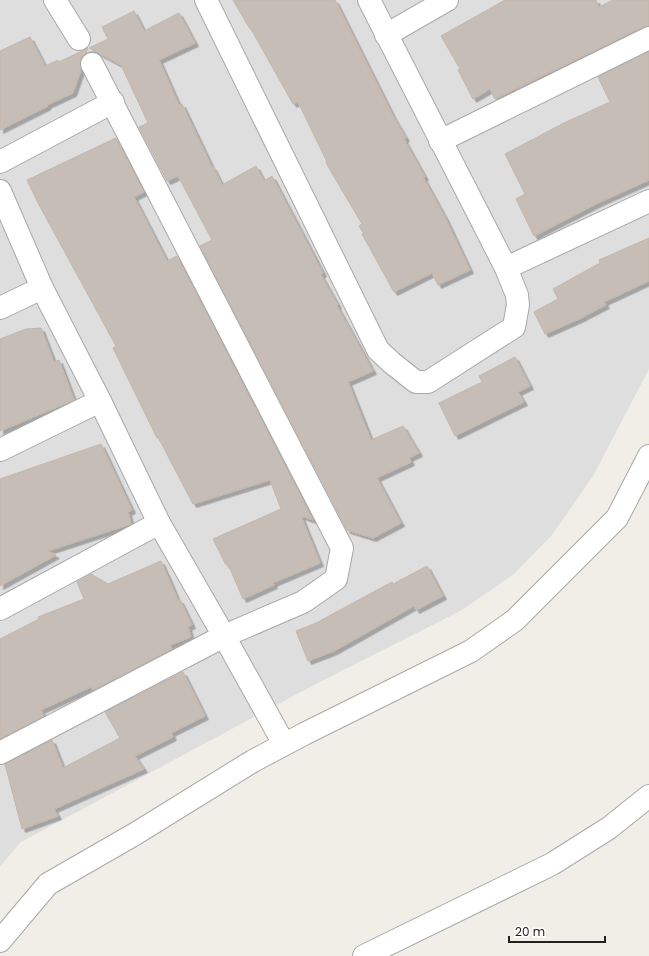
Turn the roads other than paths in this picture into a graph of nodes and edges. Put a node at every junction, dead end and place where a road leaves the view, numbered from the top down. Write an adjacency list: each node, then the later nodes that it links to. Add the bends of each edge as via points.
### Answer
1 (55, 0): 7 (street)
2 (206, 0): 14 (street, via 378,350 392,363 416,382 428,382 514,327 517,295)
3 (369, 0): 5 (street)
4 (447, 0): 5 (street)
5 (386, 35): 10 (street)
6 (649, 38): 10 (street)
7 (79, 39)
8 (92, 64): 9 (street)
9 (113, 102): 11 (street); 22 (street, via 342,548 336,579 303,602)
10 (440, 141): 14 (street)
11 (0, 162)
12 (0, 191): 15 (street)
13 (649, 201): 14 (street)
14 (506, 268)
15 (42, 288): 16 (street); 17 (street)
16 (0, 308)
17 (100, 401): 18 (street); 20 (street)
18 (0, 450)
19 (649, 456): 23 (street, via 617,518 515,620 471,652)
20 (160, 523): 21 (street); 22 (street)
21 (0, 609)
22 (224, 636): 23 (street); 24 (street)
23 (284, 744): 26 (street, via 48,884)
24 (0, 753)
25 (649, 796): 27 (street, via 609,828 552,864)
26 (0, 942)
27 (364, 956)

